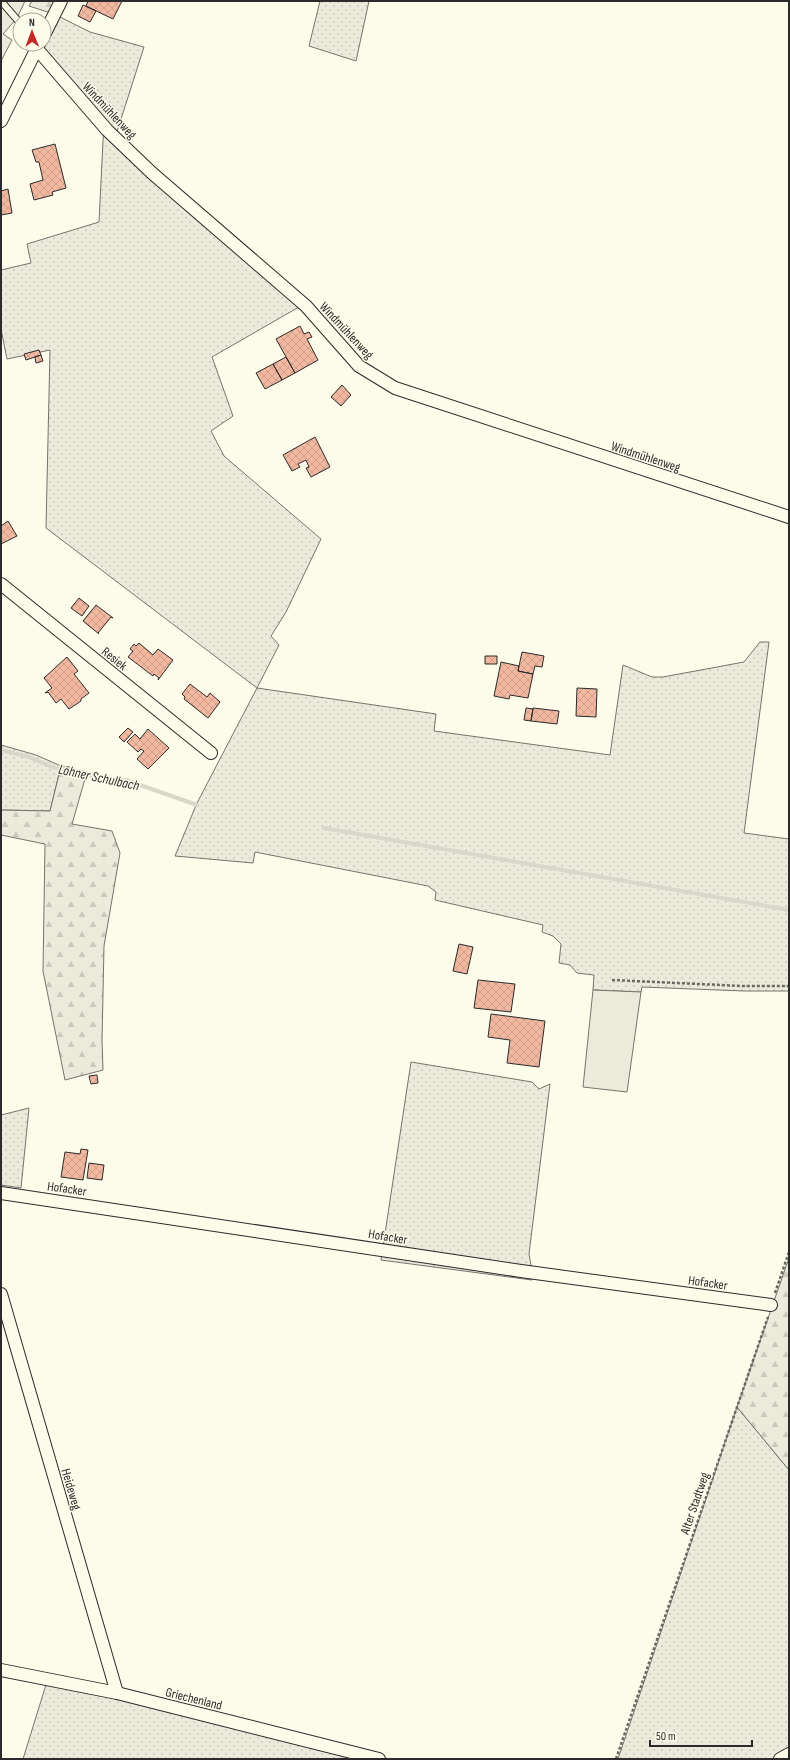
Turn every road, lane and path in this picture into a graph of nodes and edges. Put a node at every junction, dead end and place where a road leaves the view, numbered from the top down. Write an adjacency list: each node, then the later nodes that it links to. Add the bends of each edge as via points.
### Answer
1 (1, 1): 3 (lane)
2 (61, 1): 4 (street)
3 (12, 14)
4 (52, 19)
5 (33, 52): 7 (street)
6 (41, 52): 8 (street, Windmühlenweg, via 107,130 306,306 359,366 395,388)
7 (1, 121)
8 (789, 517)
9 (1, 584): 10 (street, Resiek)
10 (212, 753)
11 (612, 980): 12 (path)
12 (789, 986)
13 (1, 1193): 16 (street, Hofacker)
14 (789, 1252): 16 (path, Alter Stadtweg)
15 (1, 1294): 18 (street, Heideweg)
16 (771, 1305): 21 (path, Alter Stadtweg, via 768,1322)
17 (1, 1670): 18 (street, Griechenland)
18 (117, 1693): 20 (street, Griechenland)
19 (789, 1754): 22 (street)
20 (379, 1759)
21 (616, 1759)
22 (780, 1759)

